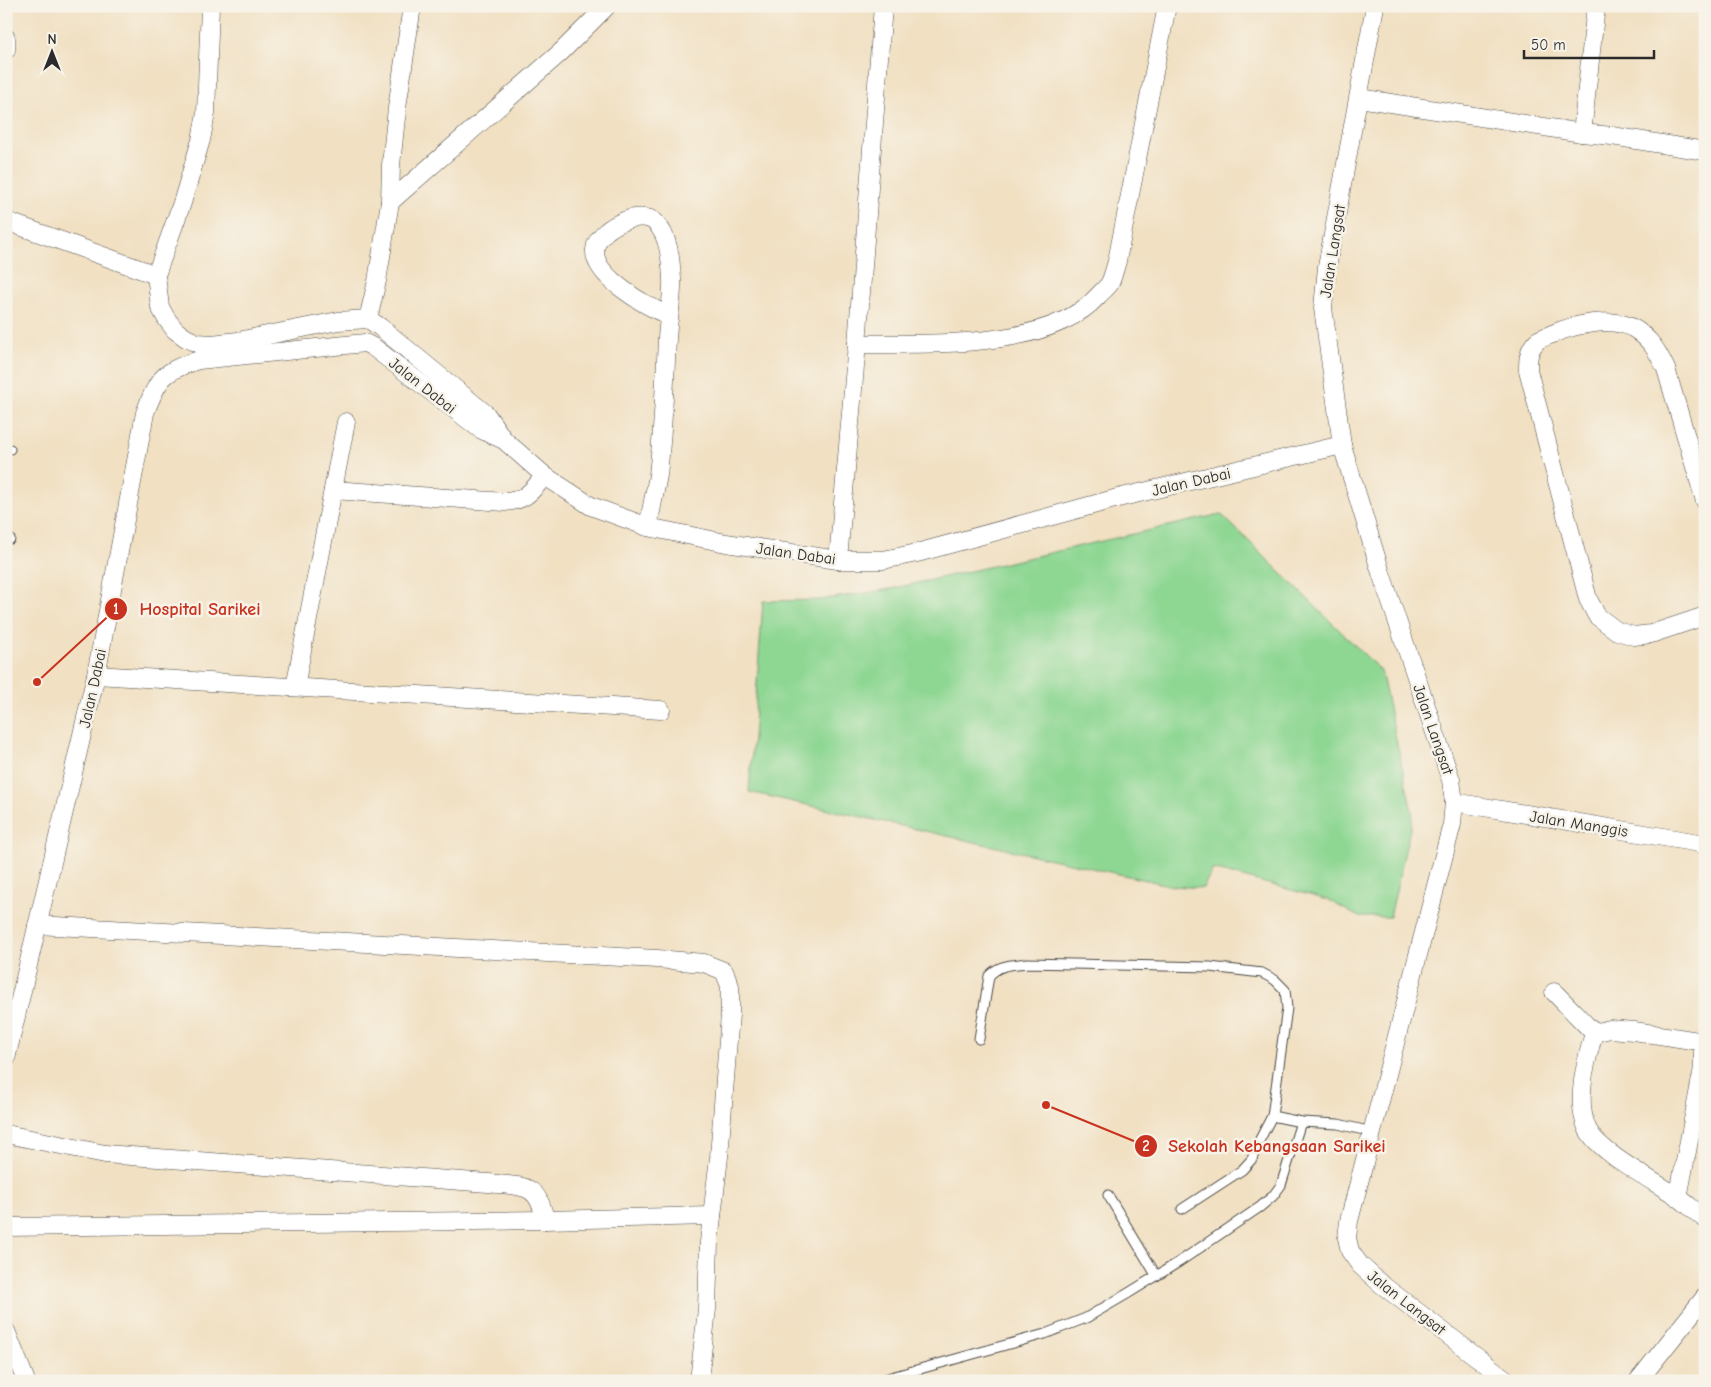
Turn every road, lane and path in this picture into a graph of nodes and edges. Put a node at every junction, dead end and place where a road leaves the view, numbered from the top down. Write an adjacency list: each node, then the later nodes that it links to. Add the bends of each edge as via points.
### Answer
1 (210, 6): 15 (street, via 206,113 201,140)
2 (412, 6): 13 (street, via 397,108)
3 (607, 6): 13 (street, via 561,52)
4 (883, 6): 18 (street)
5 (1167, 6): 18 (street, via 1117,261 1109,284 1088,306 1064,321 1020,334 977,342)
6 (1375, 6): 10 (street, Jalan Langsat)
7 (1596, 6): 11 (street)
8 (6, 38): 9 (street)
9 (6, 50)
10 (1359, 98): 11 (street); 21 (street, Jalan Langsat, via 1327,267 1323,308)
11 (1582, 133): 12 (street)
12 (1705, 152)
13 (390, 202): 17 (street)
14 (6, 221): 15 (street)
15 (156, 275): 17 (street, via 160,307 166,318 175,330 197,343 238,341 338,321)
16 (668, 315): 16 (street, via 632,297 602,268 594,250 605,231 616,224 642,218 654,221 663,233 668,251 672,296); 25 (street, via 663,429)
17 (368, 319): 20 (street, via 486,414)
18 (857, 344): 26 (street)
19 (346, 422): 23 (street)
20 (504, 440): 22 (street, Jalan Dabai); 28 (street, Jalan Dabai, via 480,429 365,343 199,360 177,367 162,377 144,413)
21 (1342, 445): 26 (street, Jalan Dabai, via 1118,498 917,554 883,560); 31 (street, Jalan Langsat, via 1375,556 1451,780)
22 (544, 476): 23 (street, via 525,498 505,502); 25 (street, Jalan Dabai, via 591,506)
23 (333, 490): 29 (street)
24 (1705, 501): 27 (street, via 1666,369 1648,338 1631,327 1612,322 1584,324 1537,340 1528,353 1528,370 1588,598 1597,616 1617,631 1634,636 1651,634)
25 (648, 527): 26 (street, Jalan Dabai)
26 (838, 560)
27 (1705, 616)
28 (96, 675): 29 (street); 33 (street, Jalan Dabai)
29 (295, 687): 30 (street)
30 (661, 710)
31 (1454, 802): 32 (street, Jalan Manggis); 40 (street, Jalan Langsat, via 1449,834)
32 (1705, 844)
33 (37, 925): 37 (street, Jalan Dabai); 45 (street, via 704,963 724,971 730,986 730,1014)
34 (1554, 992): 35 (street)
35 (1594, 1033): 43 (street, via 1582,1088 1586,1127 1594,1139 1612,1153); 43 (street, via 1610,1029 1634,1030 1698,1041 1703,1046 1703,1068)
36 (978, 1039): 38 (lane, via 989,976 994,969 1002,967 1027,963 1200,967 1262,973 1285,990 1287,1008)
37 (6, 1058)
38 (1272, 1116): 39 (lane); 44 (lane, via 1252,1159 1242,1170)
39 (1301, 1122): 40 (lane, via 1338,1124); 49 (lane, via 1281,1185 1273,1196)
40 (1372, 1132): 55 (street, Jalan Langsat, via 1349,1221 1347,1238 1350,1251 1381,1284)
41 (6, 1134): 47 (street, via 105,1154 520,1187 532,1191 539,1198)
42 (1108, 1195): 49 (lane)
43 (1678, 1198): 46 (street)
44 (1182, 1208)
45 (712, 1216): 47 (street); 54 (street)
46 (1705, 1219)
47 (544, 1220): 48 (street)
48 (6, 1227)
49 (1156, 1275): 52 (lane, via 1086,1318 1045,1334)
50 (1705, 1297): 56 (street)
51 (6, 1331): 53 (street)
52 (884, 1379)
53 (26, 1381)
54 (699, 1381)
55 (1508, 1381)
56 (1638, 1381)

